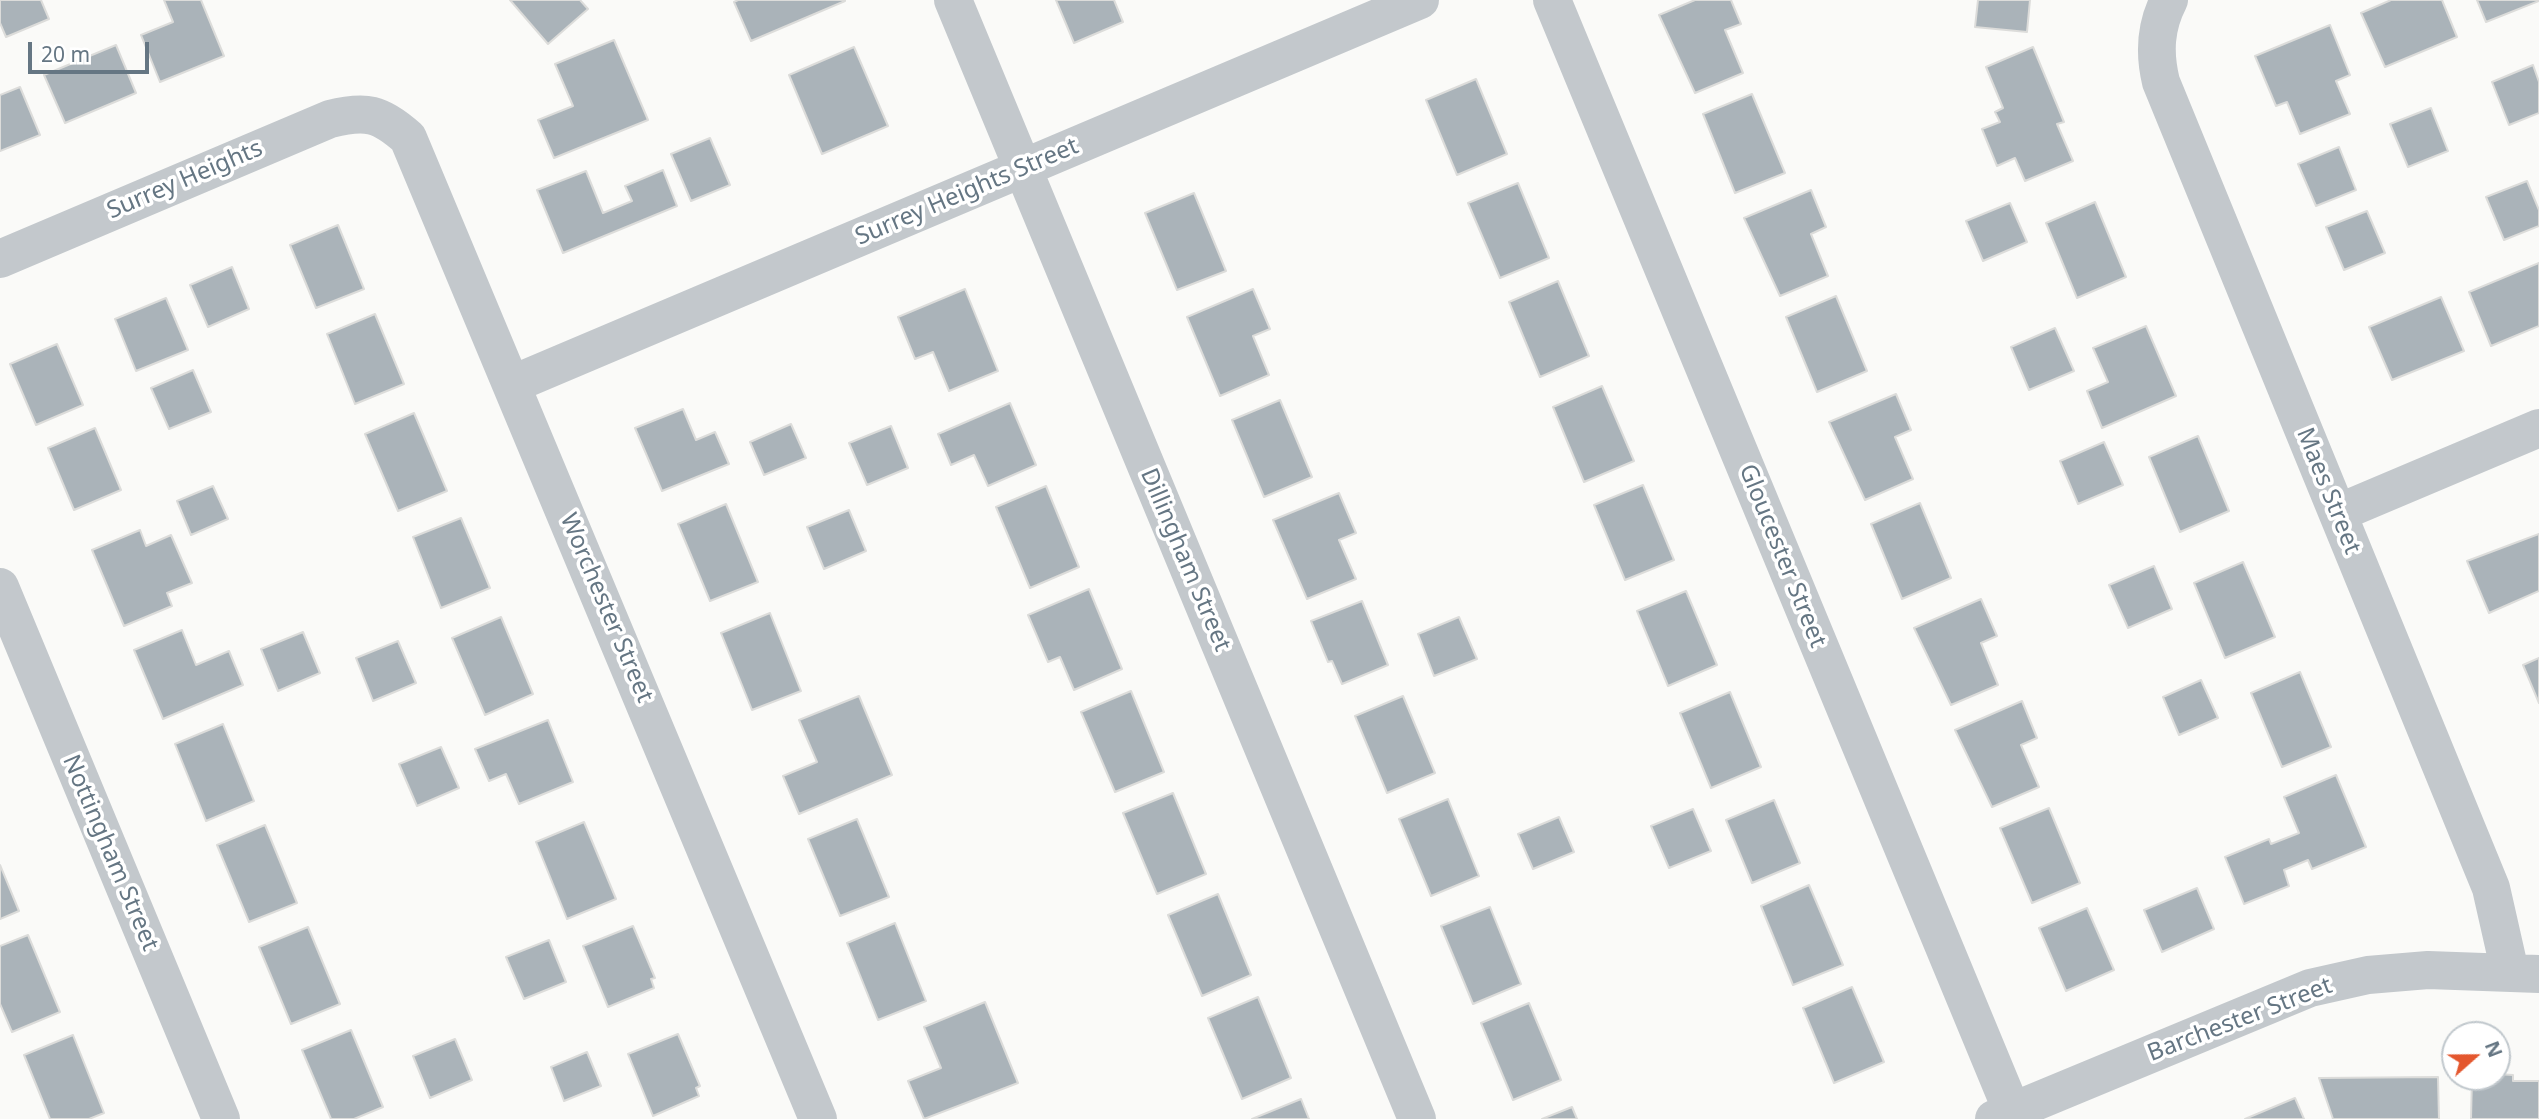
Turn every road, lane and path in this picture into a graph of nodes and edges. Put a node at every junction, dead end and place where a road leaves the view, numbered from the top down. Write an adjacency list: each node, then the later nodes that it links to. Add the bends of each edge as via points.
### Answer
1 (953, 0): 6 (street, Dillingham Street)
2 (1420, 0): 6 (street, Surrey Heights Street)
3 (1552, 0): 13 (street, Gloucester Street)
4 (2167, 5): 10 (street, Maes Street, via 2156,35 2155,59 2161,82)
5 (373, 115): 7 (street, Surrey Heights, via 354,113 330,119); 8 (street, Worchester Street, via 388,120 408,138)
6 (1022, 168): 8 (street, Surrey Heights Street); 16 (street, Dillingham Street)
7 (0, 259)
8 (513, 384): 15 (street, Worchester Street)
9 (2539, 428): 10 (street)
10 (2338, 513): 12 (street, Maes Street)
11 (0, 587): 14 (street, Nottingham Street)
12 (2524, 973): 13 (street, Barchester Street, via 2428,970 2368,975 2310,988)
13 (2003, 1115)
14 (221, 1119)
15 (818, 1119)
16 (1418, 1119)

